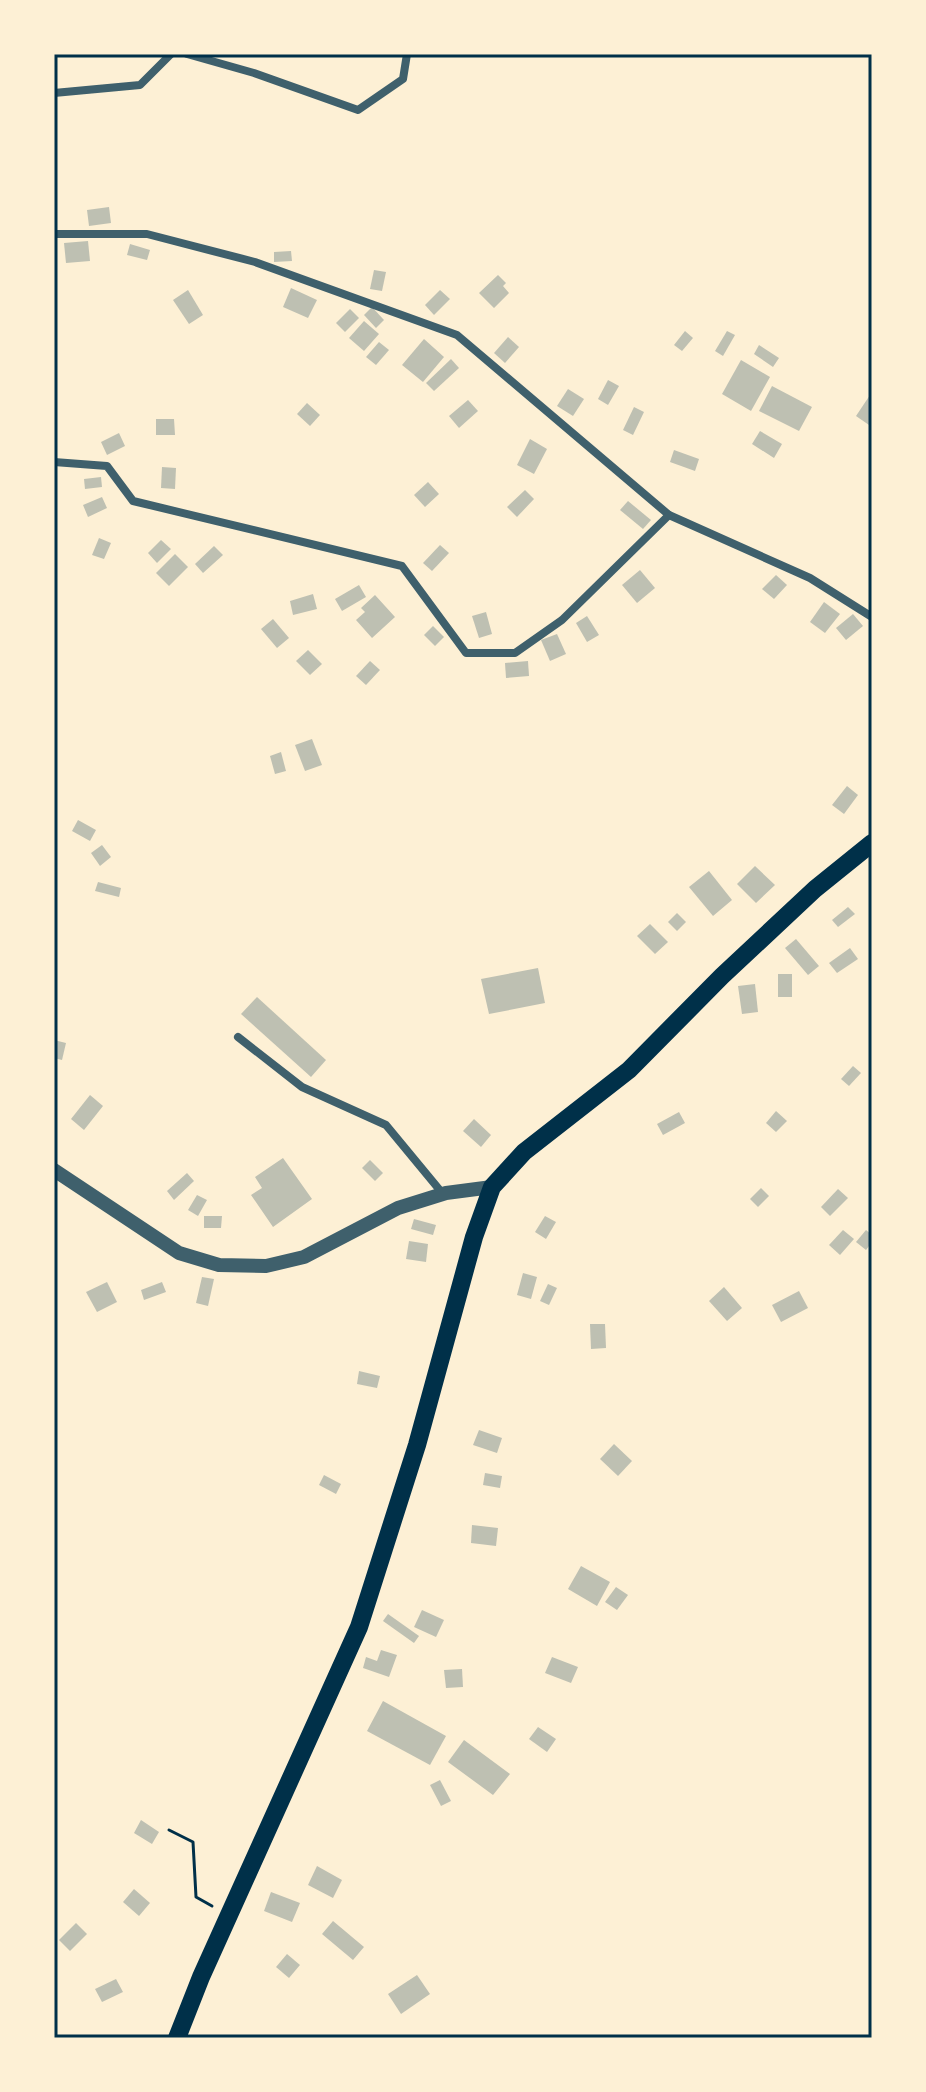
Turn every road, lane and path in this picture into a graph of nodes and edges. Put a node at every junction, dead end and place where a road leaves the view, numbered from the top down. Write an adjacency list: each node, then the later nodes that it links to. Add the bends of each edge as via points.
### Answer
1 (171, 54): 4 (street, via 140,85)
2 (187, 54): 3 (street, via 358,110 403,79)
3 (407, 54)
4 (54, 93)
5 (54, 234): 7 (street, via 147,234 255,262 457,335)
6 (54, 462): 7 (street, via 107,466 133,501 402,566 466,653 515,653 527,645 562,620)
7 (669, 515): 8 (street, via 810,578)
8 (872, 617)
9 (872, 843): 12 (main road, via 815,889 629,1070 524,1152)
10 (238, 1037): 13 (street, via 302,1087 386,1125)
11 (54, 1170): 13 (street, via 179,1253 219,1265 266,1266 304,1257 398,1208)
12 (492, 1187): 13 (street); 15 (main road, via 359,1627)
13 (443, 1194)
14 (169, 1830): 15 (path, via 193,1842 196,1897)
15 (230, 1915): 16 (main road)
16 (177, 2038)

